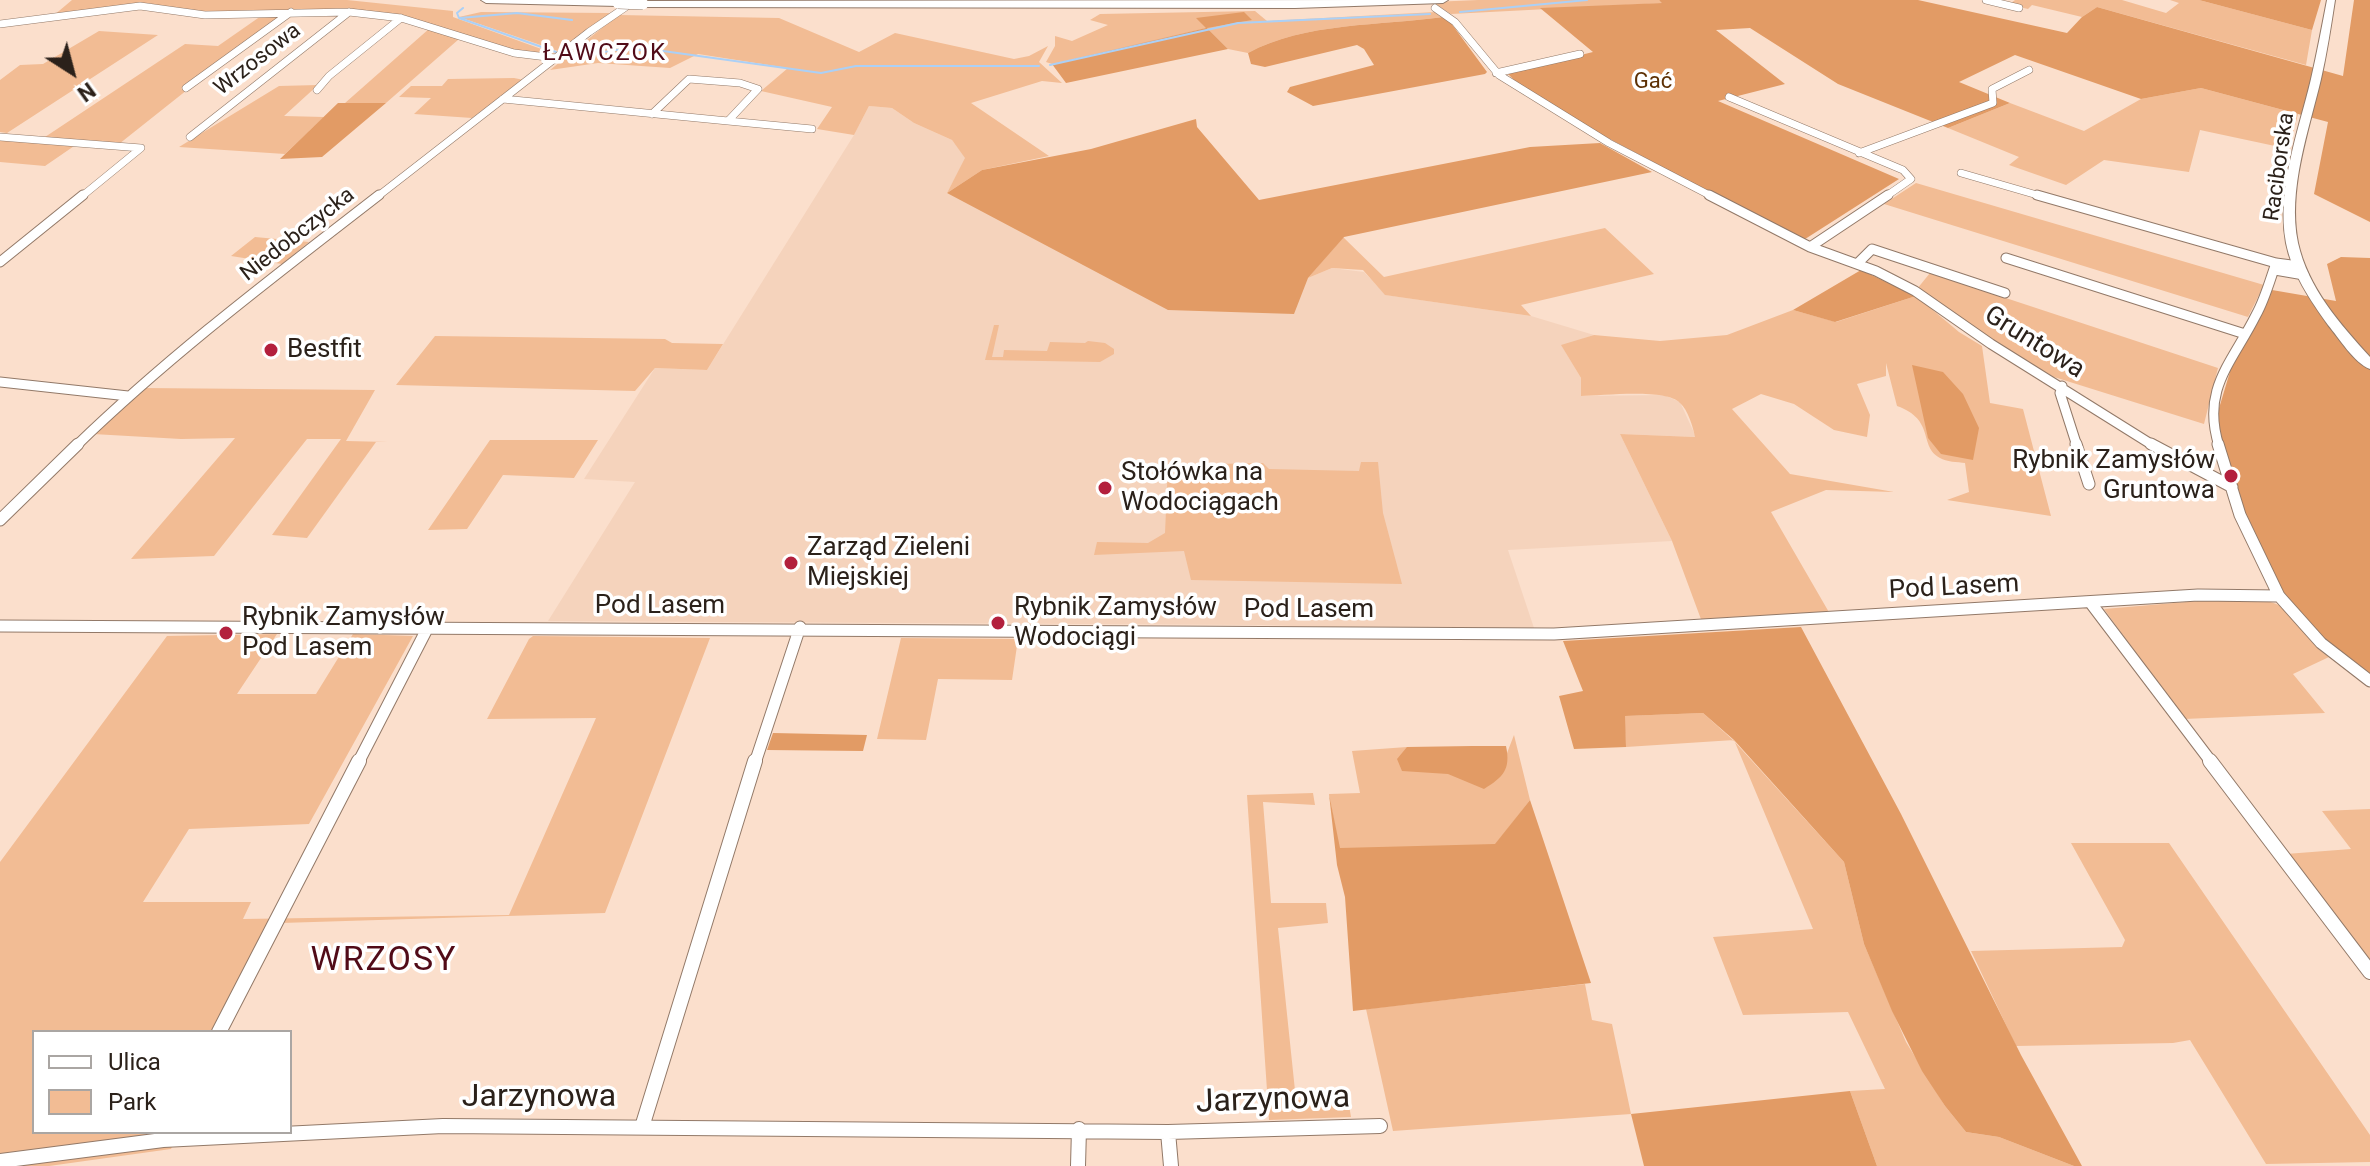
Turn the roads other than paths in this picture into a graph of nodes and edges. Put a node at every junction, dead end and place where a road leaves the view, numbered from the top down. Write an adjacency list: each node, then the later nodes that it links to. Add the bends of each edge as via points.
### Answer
1 (486, 0): 6 (main road, bridge)
2 (764, 0): 3 (main road)
3 (894, 0)
4 (1986, 0): 8 (street)
5 (2331, 0): 33 (main road, Raciborska, via 2290,215)
6 (640, 2): 7 (main road); 14 (street, Niedobczycka)
7 (1439, 4): 16 (street, Gruntowa)
8 (2019, 8)
9 (291, 12): 10 (street, Wrzosowa); 12 (street, Wrzosowa, via 205,15 140,6); 17 (street, Wrzosowa)
10 (349, 12): 11 (street, Wrzosowa); 25 (street, Wrzosowa)
11 (401, 18): 14 (street, Wrzosowa, via 514,53); 18 (street)
12 (0, 24)
13 (1580, 54): 16 (street)
14 (555, 58): 20 (street, Niedobczycka)
15 (2029, 70): 26 (street, via 1992,89 1993,103)
16 (1496, 73): 28 (street, Gruntowa, via 1643,162)
17 (186, 88)
18 (317, 90)
19 (1729, 97): 26 (street)
20 (503, 99): 21 (street); 39 (street, Niedobczycka)
21 (652, 114): 22 (street); 22 (street, via 689,79 757,88)
22 (728, 121): 23 (street)
23 (812, 129)
24 (0, 137): 30 (street, via 141,148)
25 (190, 137)
26 (1859, 153): 28 (street, via 1903,170 1911,179)
27 (1961, 173): 32 (street)
28 (1810, 247): 31 (street, Gruntowa)
29 (2006, 258): 35 (street)
30 (0, 262)
31 (1857, 264): 34 (street, via 1872,249); 38 (street, Gruntowa, via 1915,291)
32 (2275, 267): 33 (street); 35 (street)
33 (2302, 270): 36 (main road, Raciborska, via 2333,323)
34 (2005, 293)
35 (2245, 334): 41 (street, via 2223,371 2211,414)
36 (2370, 365)
37 (0, 382): 39 (street)
38 (2062, 386): 40 (street); 41 (street, Gruntowa, via 2154,446)
39 (128, 396): 42 (street, Niedobczycka)
40 (2089, 484)
41 (2232, 487): 43 (street)
42 (0, 520)
43 (2279, 596): 44 (street, Pod Lasem); 48 (street, via 2321,643)
44 (2090, 602): 46 (street, Pod Lasem, via 1554,634); 49 (street)
45 (0, 626): 47 (street, Pod Lasem)
46 (800, 627): 47 (street, Pod Lasem); 52 (street)
47 (427, 629): 50 (street)
48 (2370, 681)
49 (2370, 972)
50 (220, 1030)
51 (1380, 1126): 55 (street, Jarzynowa)
52 (642, 1127): 53 (street, Jarzynowa); 54 (street, Jarzynowa)
53 (1079, 1129): 55 (street, Jarzynowa); 59 (street)
54 (292, 1131)
55 (1168, 1132): 60 (street, Jarzynowa)
56 (221, 1134): 57 (street, Jarzynowa)
57 (165, 1136): 58 (street, Jarzynowa)
58 (0, 1161)
59 (1078, 1166)
60 (1171, 1166)

